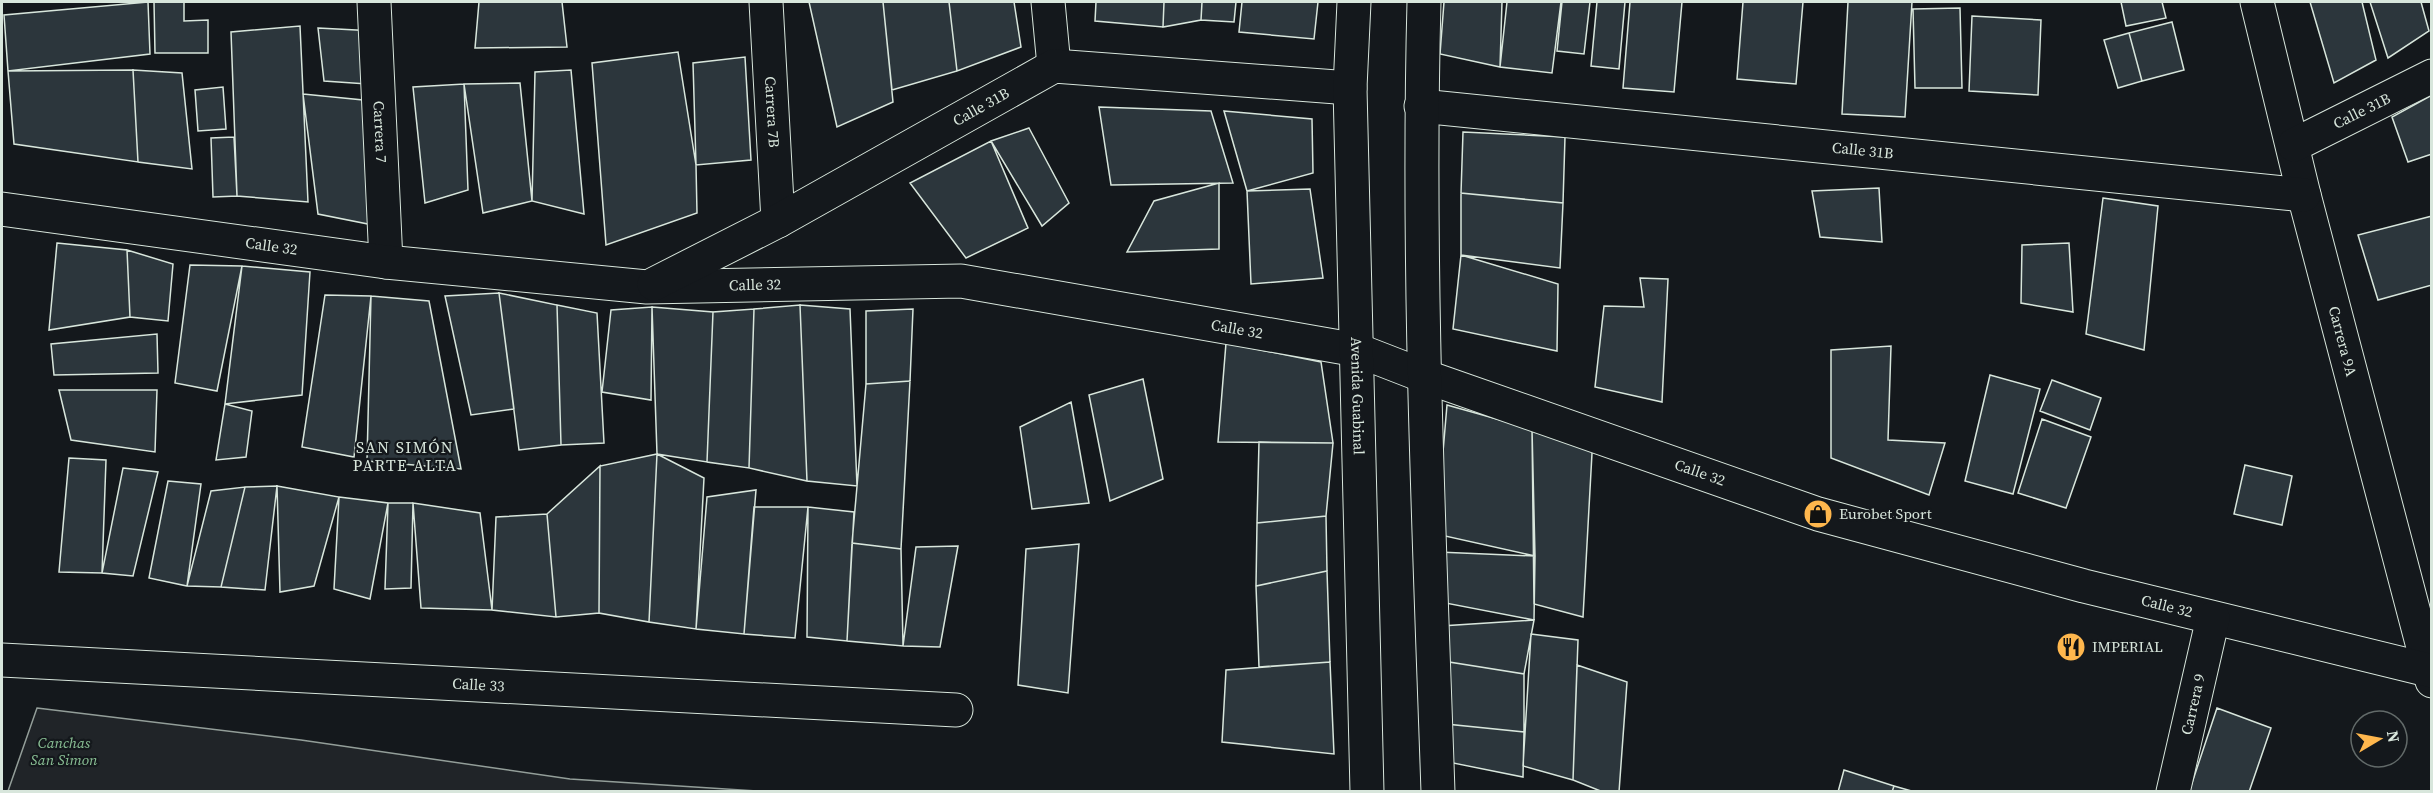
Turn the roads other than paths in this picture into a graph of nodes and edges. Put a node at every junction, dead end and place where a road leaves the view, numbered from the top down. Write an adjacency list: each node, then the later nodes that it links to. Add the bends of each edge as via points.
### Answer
1 (374, 2): 15 (street, Carrera 7)
2 (766, 2): 14 (street, Carrera 7B)
3 (1048, 2): 7 (street)
4 (1354, 2): 9 (street, Avenida Guabinal)
5 (1424, 2): 10 (street)
6 (2257, 2): 11 (street, Carrera 9A)
7 (1054, 66): 9 (street); 14 (street, Calle 31B)
8 (2432, 76): 11 (street, Calle 31B)
9 (1350, 88): 17 (street, Avenida Guabinal)
10 (1421, 106): 12 (street, Calle 31B); 18 (street)
11 (2294, 145): 12 (street, Carrera 9A)
12 (2304, 195): 21 (street, Carrera 9A)
13 (2, 209): 15 (street, Calle 32)
14 (778, 221): 16 (street, Calle 31B)
15 (386, 262): 16 (street, Calle 32)
16 (647, 287): 17 (street, Calle 32, via 961,281)
17 (1357, 350): 18 (street, Calle 32); 23 (street, Avenida Guabinal)
18 (1424, 376): 19 (street, Calle 32, via 1818,514); 24 (street)
19 (2213, 618): 21 (street, Calle 32); 25 (street, Carrera 9)
20 (2, 660): 22 (street, Calle 33)
21 (2431, 675)
22 (956, 710)
23 (1366, 792)
24 (1438, 792)
25 (2173, 792)

